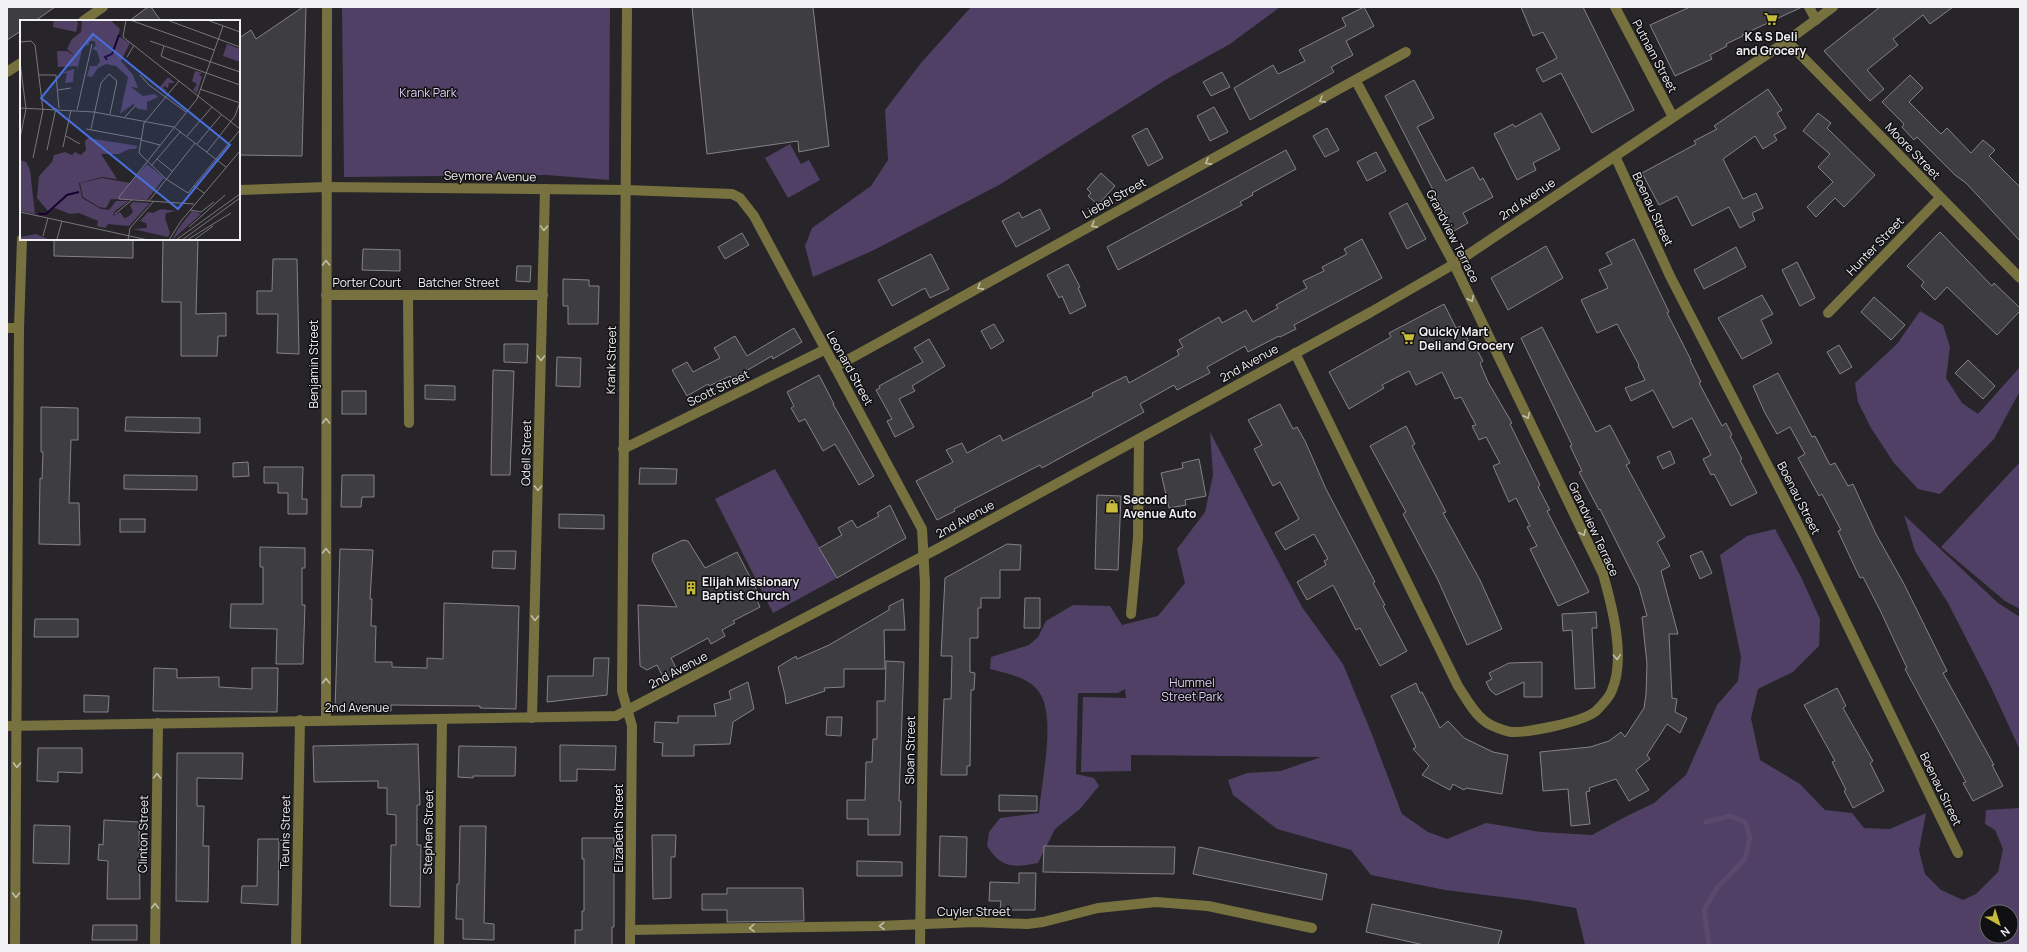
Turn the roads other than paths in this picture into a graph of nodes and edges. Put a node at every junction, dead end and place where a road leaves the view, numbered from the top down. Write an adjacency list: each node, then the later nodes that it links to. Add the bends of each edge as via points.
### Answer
1 (104, 7): 7 (street)
2 (327, 7): 16 (street, Benjamin Street)
3 (627, 7): 19 (street, Krank Street)
4 (1615, 7): 14 (street, Putnam Street)
5 (1809, 7): 8 (street)
6 (1833, 7): 8 (street, 2nd Avenue)
7 (84, 20)
8 (1816, 20): 9 (street, 2nd Avenue)
9 (1787, 41): 14 (street, 2nd Avenue); 21 (street, Moore Street)
10 (1406, 52): 13 (street, Liebel Street)
11 (20, 64): 12 (street)
12 (7, 72)
13 (1356, 81): 23 (street, Grandview Terrace); 33 (street, Liebel Street, one-way to 33)
14 (1673, 117): 15 (street, 2nd Avenue)
15 (1615, 156): 23 (street, 2nd Avenue); 47 (street, Boenau Street, via 1670,276 1804,536)
16 (326, 187): 17 (street, Seymore Avenue); 18 (street, Seymore Avenue); 25 (street, Benjamin Street, one-way to 16)
17 (545, 189): 19 (street, Seymore Avenue); 27 (street, Odell Street, one-way to 27)
18 (240, 190)
19 (627, 190): 20 (street, Seymore Avenue, via 732,194); 36 (street, Krank Street)
20 (740, 198): 31 (street, Leonard Street, via 754,216)
21 (1940, 198): 24 (street, Moore Street); 28 (street, Hunter Street)
22 (22, 240): 30 (street)
23 (1454, 264): 32 (street, 2nd Avenue); 32 (street, Grandview Terrace, one-way to 32, via 1603,574 1614,612 1617,678 1612,692 1595,712 1567,724 1511,732 1486,723 1473,709 1458,686)
24 (2020, 278)
25 (326, 295): 26 (street, Porter Court); 42 (street, Benjamin Street, one-way to 25)
26 (408, 295): 27 (street, Batcher Street); 34 (street, Batcher Street)
27 (542, 295): 40 (street, Odell Street, one-way to 40)
28 (1828, 314)
29 (7, 328): 30 (street)
30 (19, 328): 46 (street)
31 (824, 350): 33 (street, Leonard Street); 36 (street, Scott Street)
32 (1295, 353): 35 (street, 2nd Avenue)
33 (835, 367): 37 (street, Leonard Street, via 922,529)
34 (410, 423)
35 (1139, 439): 37 (street, 2nd Avenue); 38 (street, via 1138,538)
36 (623, 449): 39 (street, Krank Street, via 622,691)
37 (924, 555): 39 (street, 2nd Avenue); 48 (street, Sloan Street)
38 (1131, 614)
39 (626, 712): 40 (street, 2nd Avenue, via 616,716); 50 (street, Elizabeth Street, via 632,726)
40 (532, 718): 43 (street, 2nd Avenue)
41 (300, 720): 42 (street, 2nd Avenue); 44 (street, 2nd Avenue); 53 (street, Teunis Street)
42 (326, 720): 43 (street, 2nd Avenue)
43 (442, 720): 54 (street, Stephen Street)
44 (158, 723): 46 (street, 2nd Avenue); 52 (street, Clinton Street, one-way to 44)
45 (7, 726): 46 (street, 2nd Avenue)
46 (18, 726): 51 (street, one-way to 51)
47 (1958, 853)
48 (920, 924): 49 (street, Cuyler Street, via 1027,924 1098,908 1156,902 1208,906); 50 (street, Cuyler Street, one-way to 50); 56 (street, Sloan Street)
49 (1312, 928)
50 (630, 930): 55 (street, Elizabeth Street)
51 (15, 945)
52 (155, 945)
53 (296, 945)
54 (439, 945)
55 (630, 945)
56 (920, 945)

